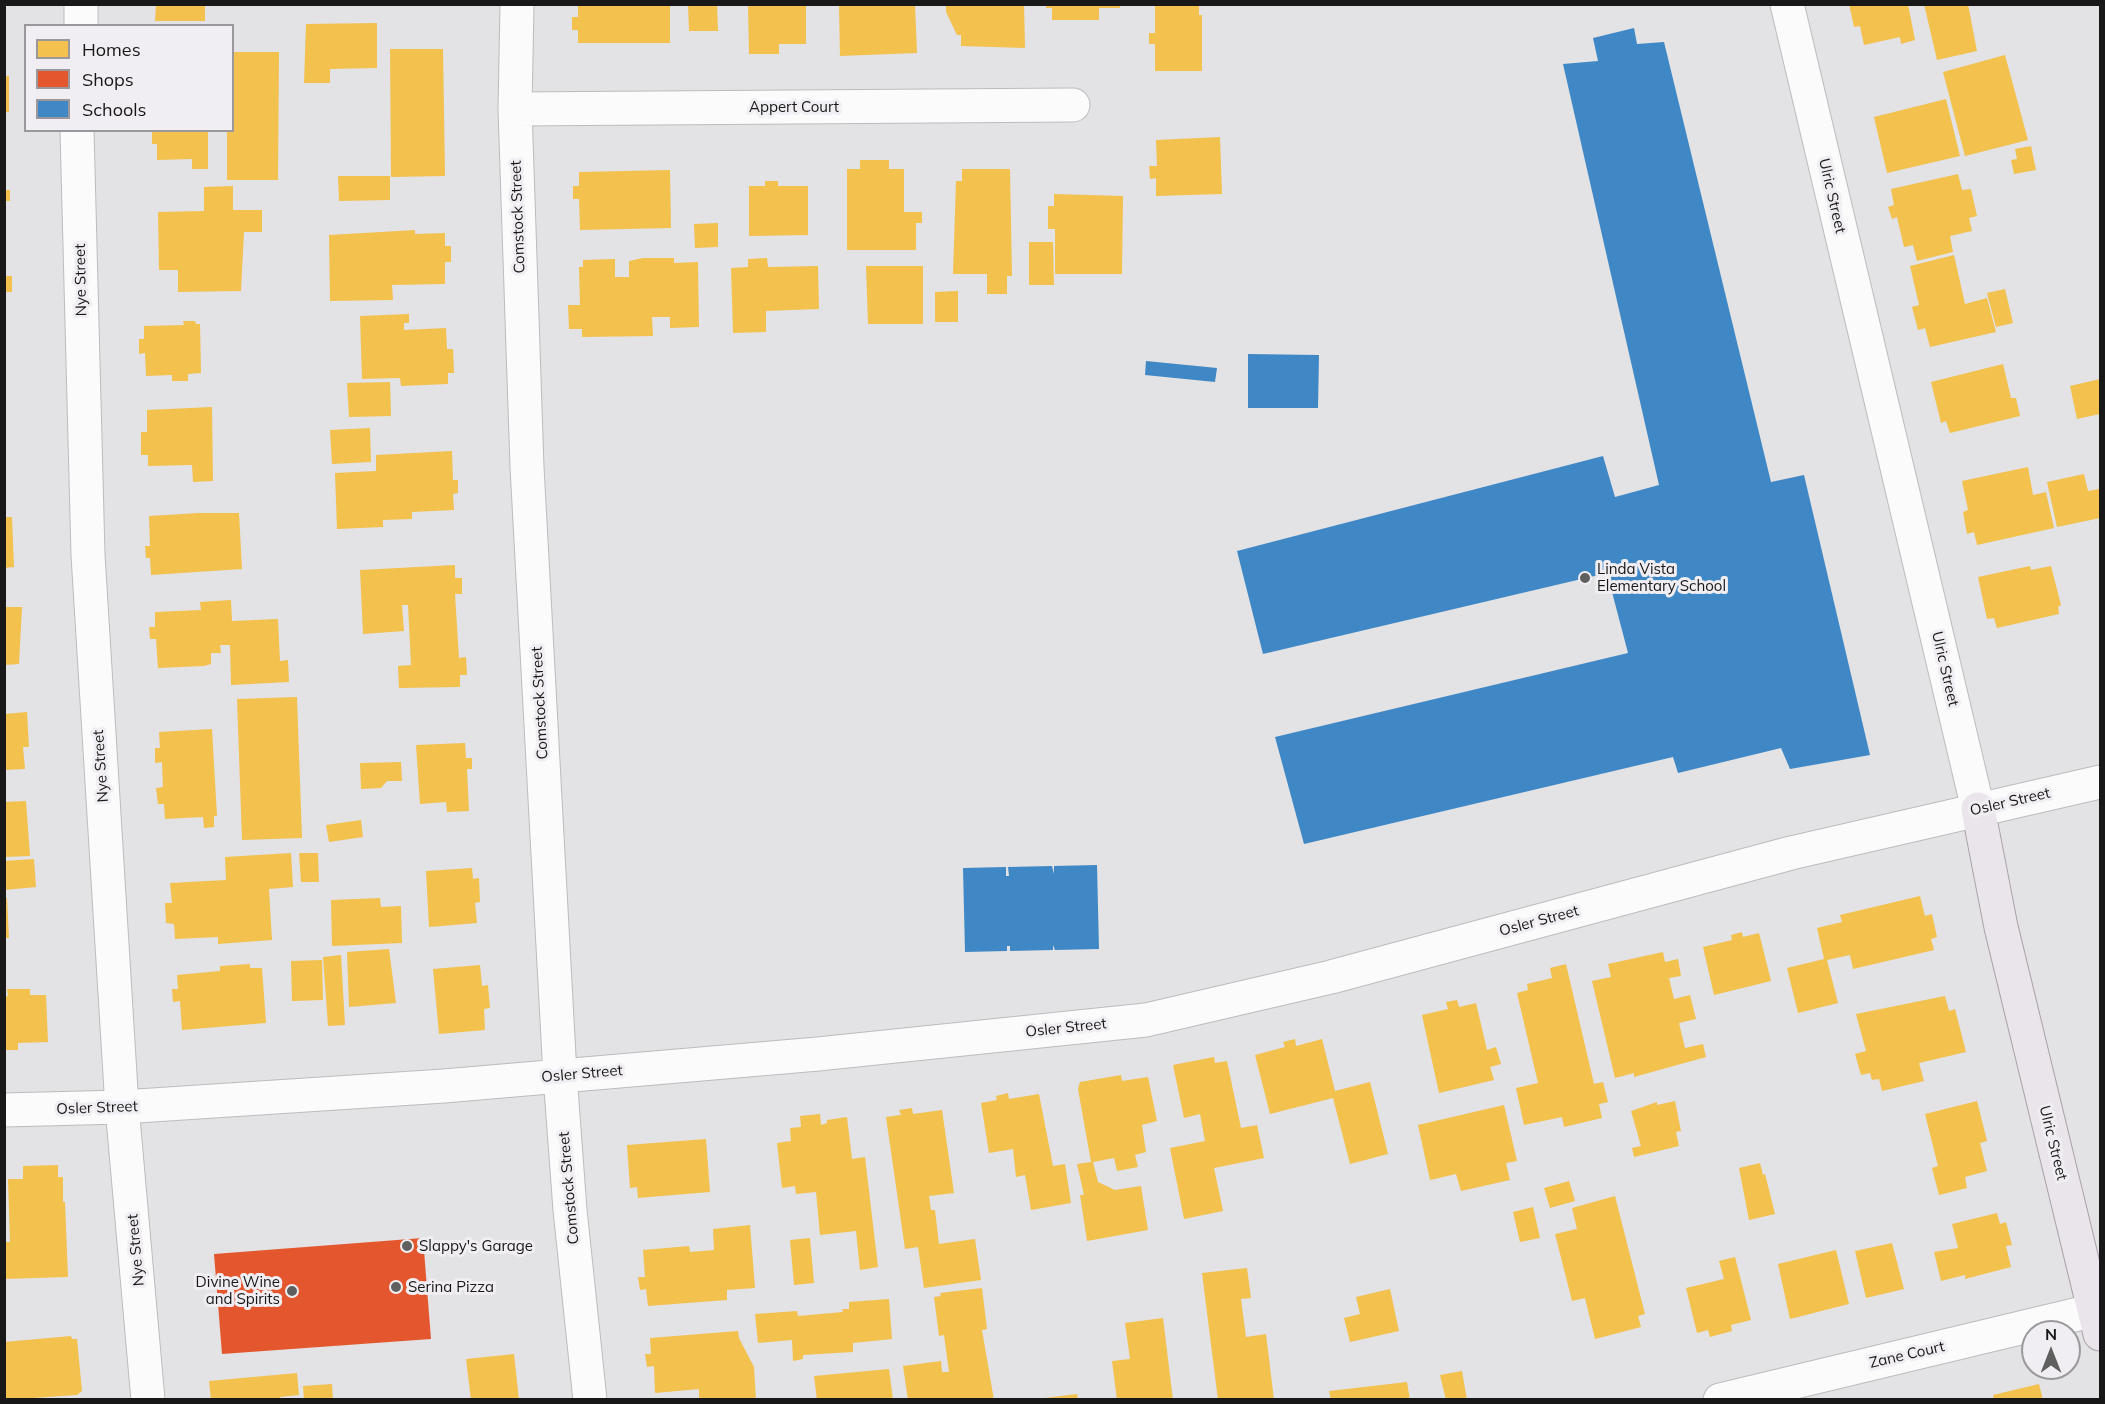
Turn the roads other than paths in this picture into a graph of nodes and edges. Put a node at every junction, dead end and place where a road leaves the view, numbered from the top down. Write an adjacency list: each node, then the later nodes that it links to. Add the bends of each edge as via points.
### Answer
1 (81, 4): 4 (street)
2 (517, 4): 6 (street, Comstock Street)
3 (1786, 4): 9 (street, Ulric Street)
4 (81, 24)
5 (1073, 105): 6 (street, Appert Court)
6 (515, 109): 10 (street, Comstock Street, via 527,467)
7 (77, 132): 11 (street, Nye Street, via 88,555)
8 (2100, 782): 9 (street, Osler Street)
9 (1978, 809): 10 (street, Osler Street, via 1791,854 1331,977 1146,1020 818,1054); 13 (main road, Ulric Street, via 2001,927)
10 (560, 1075): 11 (street, Osler Street); 15 (street, Comstock Street)
11 (122, 1107): 12 (street, Osler Street); 14 (street, Nye Street)
12 (4, 1110)
13 (2098, 1322): 16 (street, Zane Court)
14 (148, 1400)
15 (590, 1400)
16 (1720, 1400)

